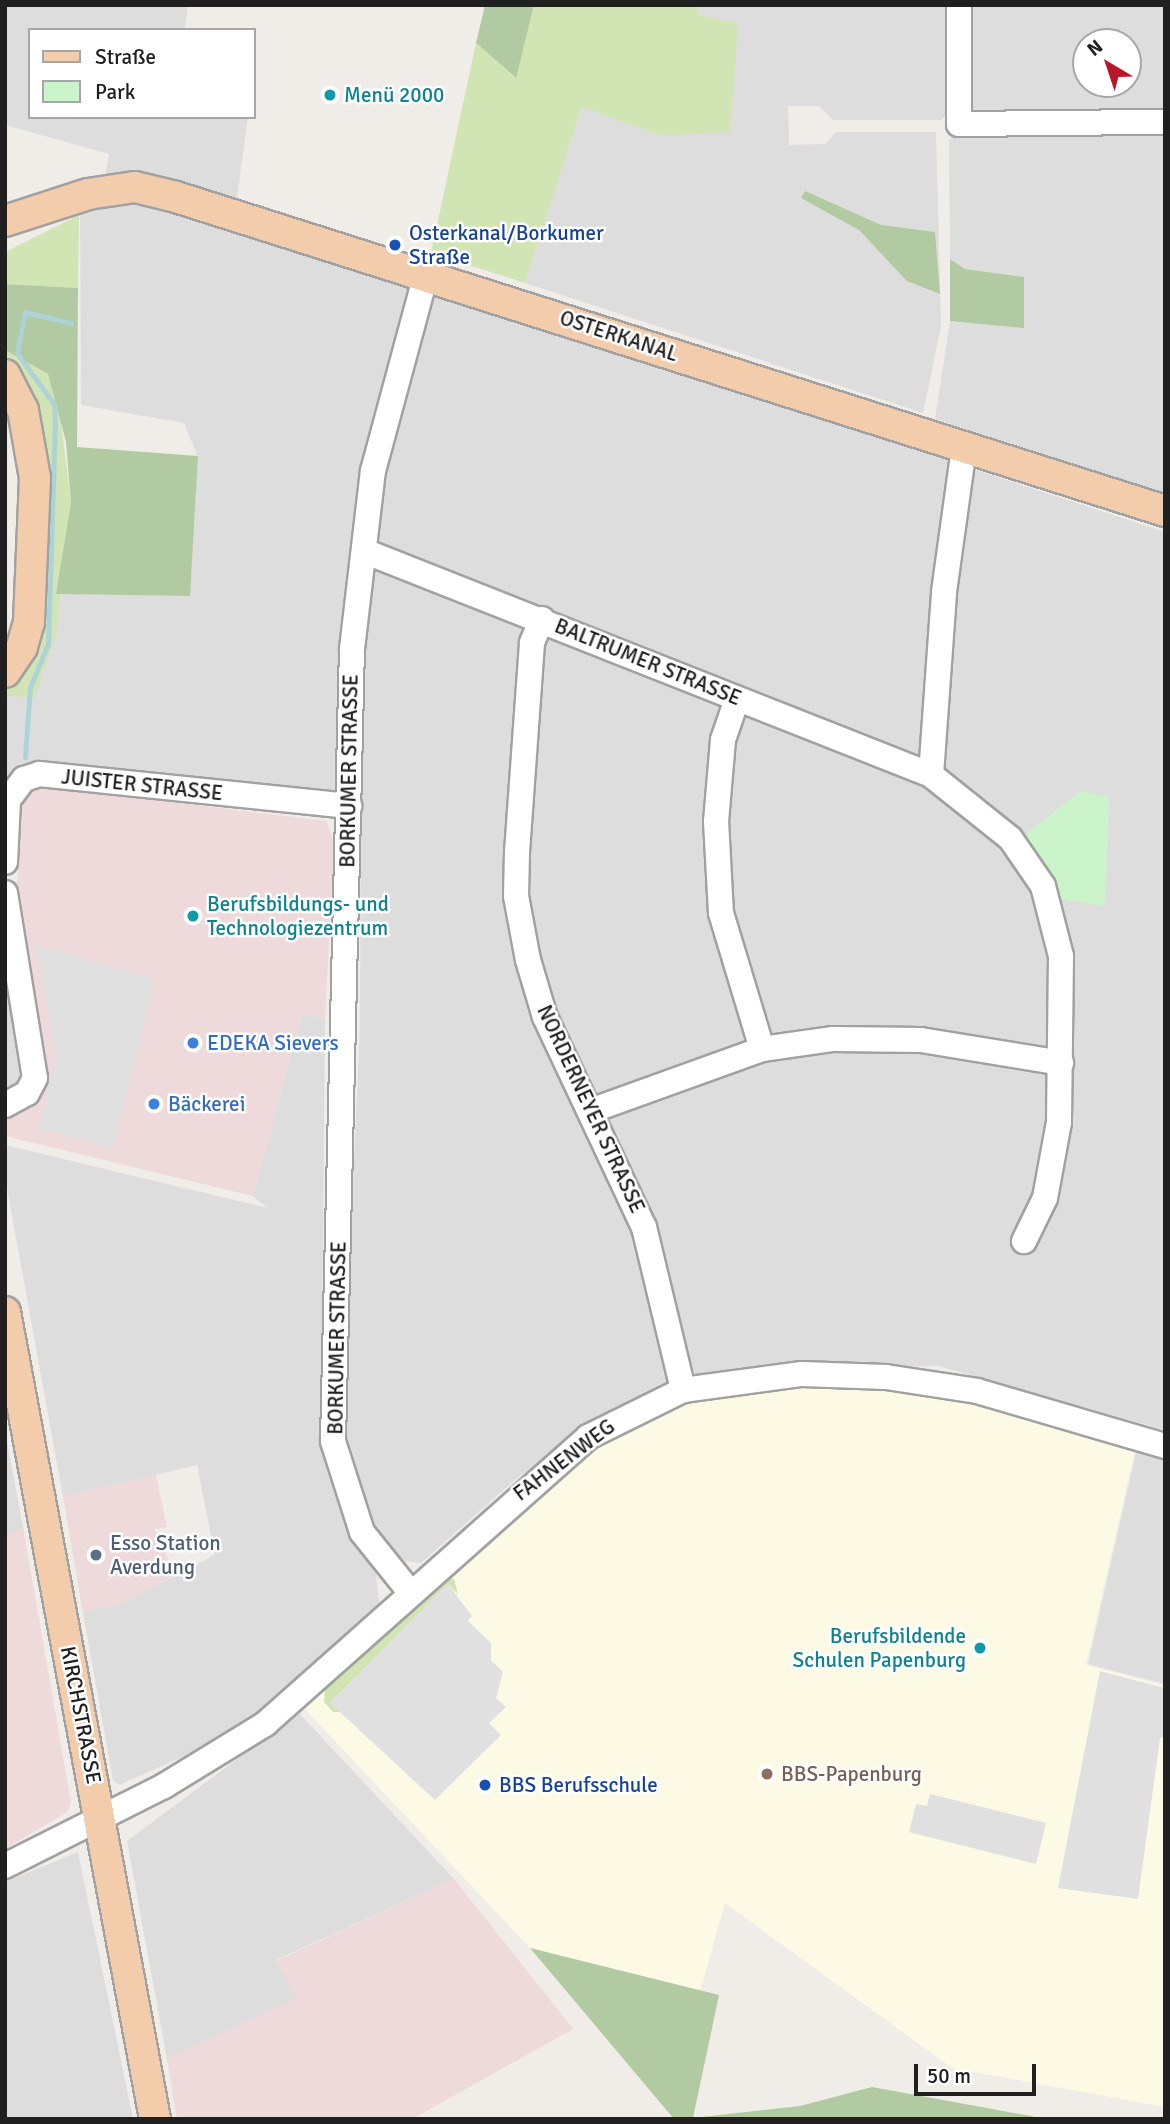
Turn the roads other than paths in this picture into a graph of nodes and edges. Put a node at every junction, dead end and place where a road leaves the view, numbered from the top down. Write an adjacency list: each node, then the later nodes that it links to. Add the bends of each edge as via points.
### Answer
1 (959, 5): 2 (street, via 959,124)
2 (1165, 122)
3 (70, 200): 4 (main road, OSTERKANAL); 5 (main road, OSTERKANAL); 6 (main road, OSTERKANAL, via 135,187)
4 (5, 221)
5 (5, 238)
6 (426, 274): 8 (main road, OSTERKANAL); 10 (street, BORKUMER STRASSE, via 373,471)
7 (5, 375): 12 (main road, via 26,419 36,478 29,622 22,647)
8 (964, 447): 9 (main road, OSTERKANAL); 14 (street, via 944,592)
9 (1165, 511)
10 (364, 551): 11 (street, BALTRUMER STRASSE); 15 (street, BORKUMER STRASSE, via 352,649)
11 (542, 619): 13 (street, BALTRUMER STRASSE); 21 (street, NORDERNEYER STRASSE, via 532,643 516,896 545,1017)
12 (5, 672)
13 (737, 699): 14 (street, BALTRUMER STRASSE); 18 (street, via 723,740 716,821 721,913)
14 (931, 775): 19 (street, BALTRUMER STRASSE, via 1010,838 1043,886 1061,956)
15 (349, 806): 16 (street, JUISTER STRASSE, via 39,774 23,779 8,800); 26 (street, BORKUMER STRASSE, via 333,1441 362,1532)
16 (5, 862)
17 (5, 893): 20 (street, via 35,1069 27,1093)
18 (762, 1049): 19 (street, via 833,1039 921,1041); 21 (street)
19 (1061, 1063): 22 (street, BALTRUMER STRASSE, via 1059,1122 1045,1198)
20 (5, 1105)
21 (593, 1110): 24 (street, NORDERNEYER STRASSE, via 644,1227)
22 (1024, 1241)
23 (5, 1312): 27 (main road, KIRCHSTRASSE)
24 (682, 1390): 25 (street, FAHNENWEG, via 802,1374 886,1377 977,1391); 26 (street, FAHNENWEG, via 588,1437)
25 (1165, 1446)
26 (410, 1592): 27 (street, FAHNENWEG, via 264,1724)
27 (100, 1816): 28 (street, FAHNENWEG); 29 (main road, KIRCHSTRASSE)
28 (5, 1866)
29 (155, 2119)

